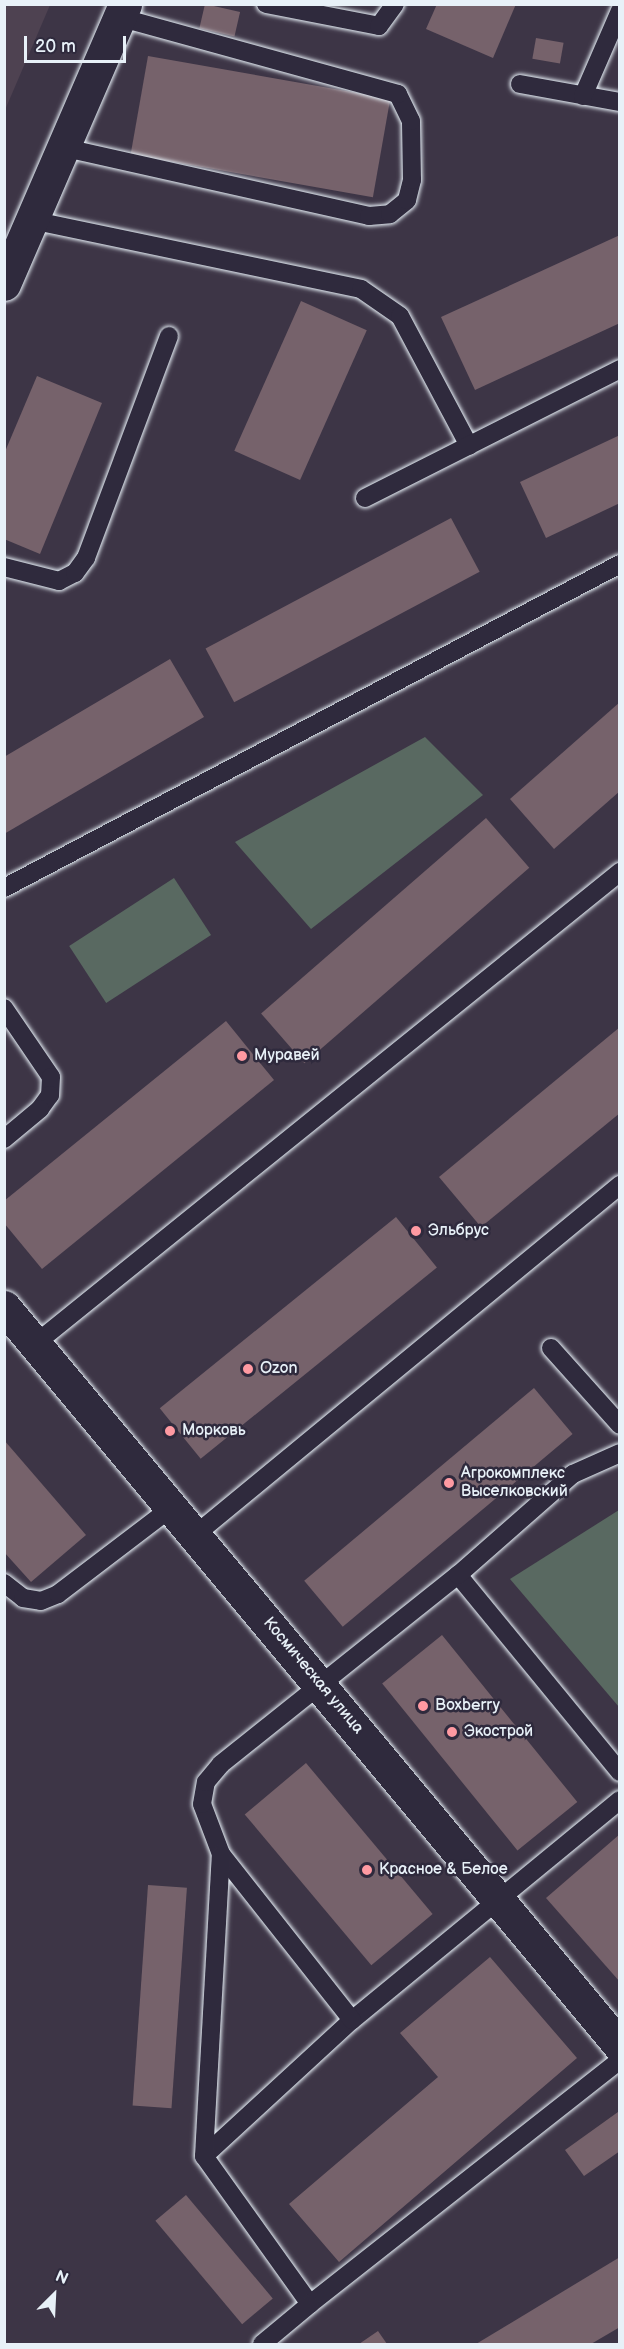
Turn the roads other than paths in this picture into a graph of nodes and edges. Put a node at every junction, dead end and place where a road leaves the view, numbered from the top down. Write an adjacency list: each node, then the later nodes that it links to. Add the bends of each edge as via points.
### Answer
1 (266, 4): 3 (lane)
2 (395, 4): 3 (lane, via 379,26)
3 (315, 9)
4 (122, 11): 9 (street); 9 (lane, via 398,94 411,121 412,180 407,200 390,214 369,216)
5 (620, 11): 7 (lane)
6 (520, 84): 7 (lane)
7 (583, 96): 8 (lane)
8 (620, 102)
9 (61, 147): 10 (street)
10 (31, 220): 11 (street); 14 (lane, via 361,289 400,316)
11 (4, 284)
12 (169, 336): 17 (lane, via 86,558 75,573 59,581)
13 (620, 369): 14 (lane)
14 (469, 446): 15 (lane)
15 (365, 498)
16 (620, 564): 19 (lane)
17 (4, 567)
18 (620, 872): 24 (lane)
19 (4, 888)
20 (4, 1008): 21 (lane, via 51,1077 50,1095 40,1109)
21 (4, 1139)
22 (620, 1185): 29 (lane)
23 (4, 1308): 24 (street, Космическая улица)
24 (35, 1344): 28 (street, Космическая улица)
25 (551, 1348): 26 (lane)
26 (620, 1425)
27 (620, 1453): 30 (lane, via 573,1474)
28 (172, 1507): 29 (street, Космическая улица); 31 (lane, via 58,1594 41,1601 23,1598)
29 (195, 1535): 32 (street, Космическая улица)
30 (458, 1575): 32 (lane); 33 (lane)
31 (4, 1583)
32 (321, 1684): 35 (lane, via 221,1764 206,1782 202,1804); 36 (street, Космическая улица)
33 (620, 1772)
34 (620, 1800): 36 (lane)
35 (221, 1854): 37 (lane); 40 (lane)
36 (500, 1904): 37 (lane); 38 (street, Космическая улица)
37 (352, 2020): 40 (lane)
38 (620, 2046)
39 (620, 2060): 41 (lane)
40 (204, 2156): 41 (lane)
41 (310, 2304): 42 (lane)
42 (262, 2344)

